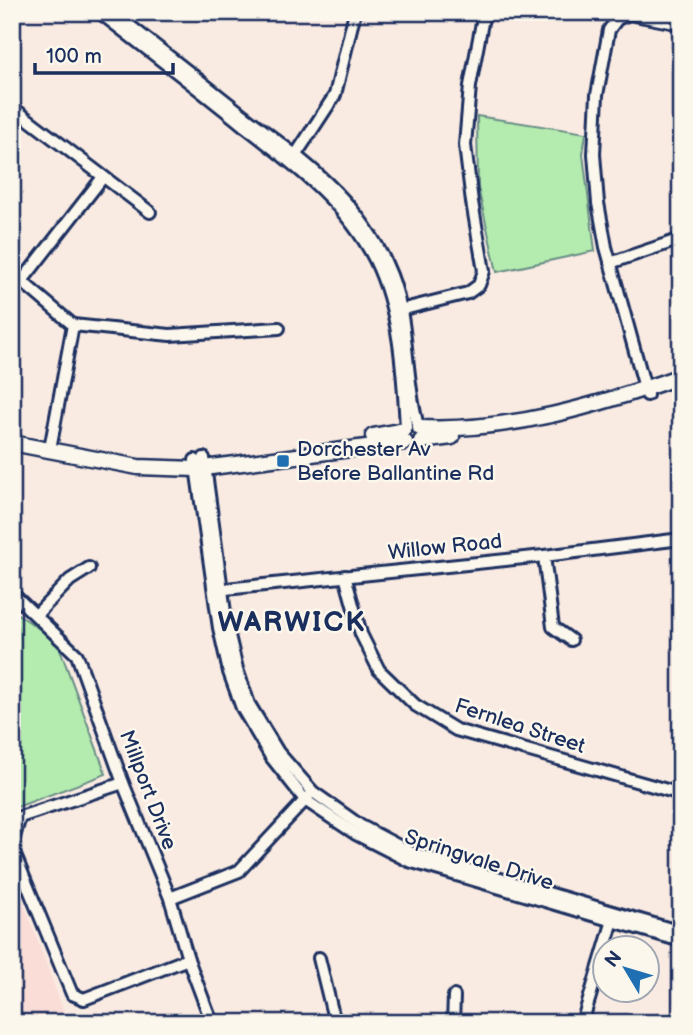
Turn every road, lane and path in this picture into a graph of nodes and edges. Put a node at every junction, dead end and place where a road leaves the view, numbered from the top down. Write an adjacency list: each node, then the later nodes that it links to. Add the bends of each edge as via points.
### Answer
1 (99, 12): 7 (street)
2 (112, 12): 7 (street)
3 (355, 12): 7 (street, via 335,95)
4 (484, 12): 14 (street, via 470,86 466,145 484,265 482,279 468,293)
5 (681, 24): 11 (street, via 629,14 608,30 597,95 594,154)
6 (12, 107): 8 (street)
7 (293, 158): 14 (street, via 344,198 361,218 383,257)
8 (103, 177): 9 (street); 13 (street)
9 (150, 212)
10 (681, 239): 11 (street)
11 (610, 263): 19 (street)
12 (12, 273): 13 (street)
13 (22, 281): 15 (street)
14 (398, 310): 20 (street)
15 (73, 325): 16 (street, via 170,335); 23 (street)
16 (279, 328)
17 (681, 376): 19 (main road)
18 (681, 384): 19 (main road)
19 (646, 392): 20 (main road, via 568,420 505,432)
20 (412, 432): 24 (main road)
21 (12, 435): 23 (main road)
22 (12, 443): 23 (main road)
23 (51, 446): 24 (main road, via 138,467)
24 (200, 464): 29 (street, Springvale Drive)
25 (681, 539): 26 (street, Willow Road)
26 (544, 556): 28 (street, Willow Road); 32 (street, via 553,627)
27 (89, 568): 31 (street, via 69,580)
28 (345, 576): 29 (street, Willow Road); 34 (street, Fernlea Street, via 361,634 379,670 415,705 456,730)
29 (218, 589): 35 (street, Springvale Drive, via 222,647 242,708 271,757)
30 (12, 593): 31 (street, Millport Drive)
31 (36, 614): 33 (street, Millport Drive, via 77,655)
32 (571, 640)
33 (122, 783): 36 (street, via 20,817); 37 (street, Millport Drive)
34 (681, 794)
35 (309, 796): 37 (street, via 239,871); 38 (street, Springvale Drive, via 356,834 409,861)
36 (12, 846): 42 (street, via 72,994 83,999)
37 (170, 898): 42 (street, Millport Drive)
38 (614, 918): 39 (street, Springvale Drive); 40 (street, Springvale Drive); 47 (street)
39 (681, 932)
40 (681, 941)
41 (319, 958): 45 (street)
42 (188, 959): 44 (street, Millport Drive)
43 (454, 996): 46 (street)
44 (212, 1023)
45 (335, 1023)
46 (453, 1023)
47 (582, 1023)

